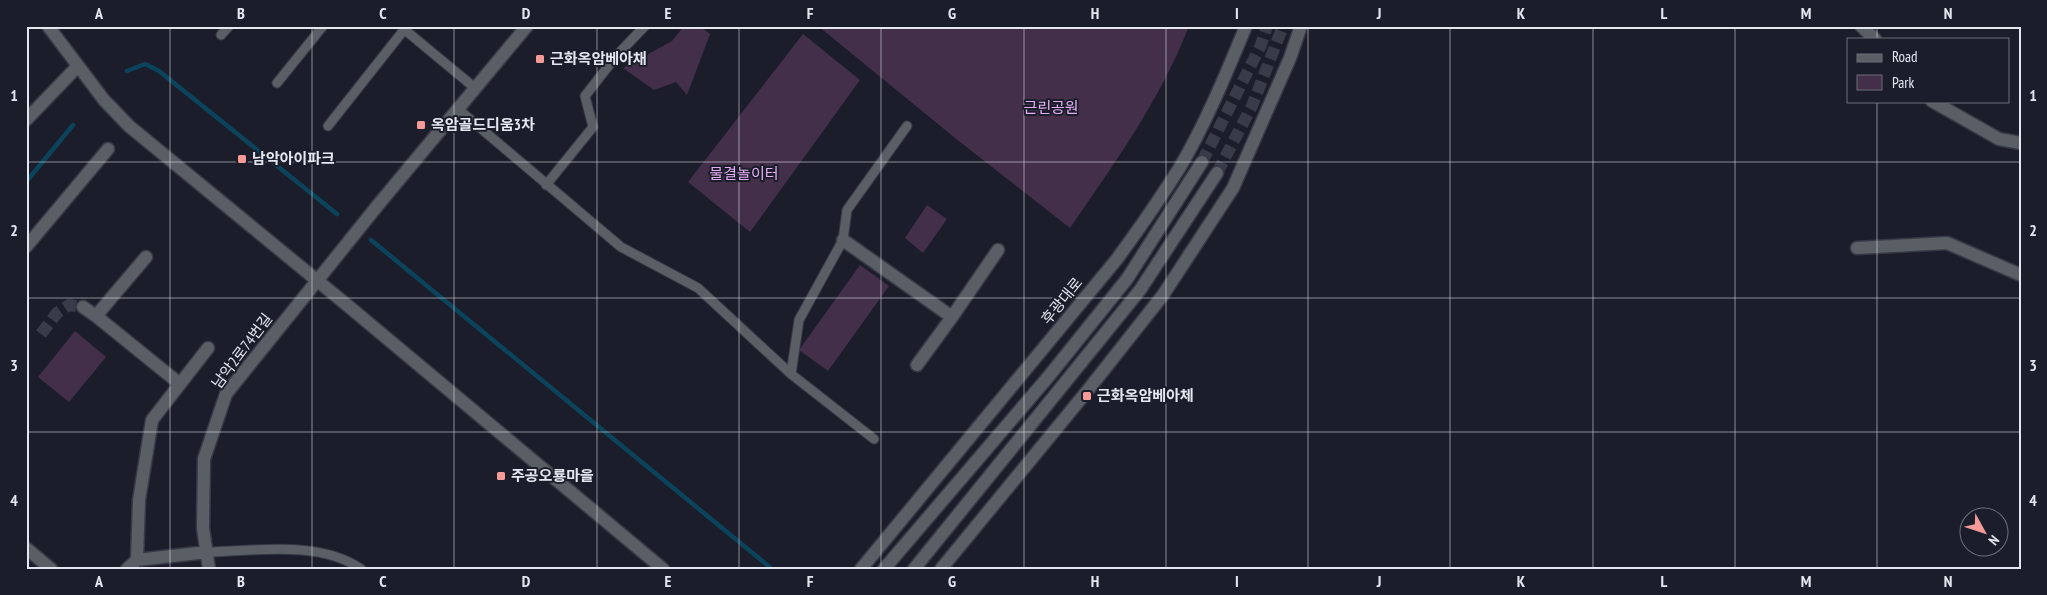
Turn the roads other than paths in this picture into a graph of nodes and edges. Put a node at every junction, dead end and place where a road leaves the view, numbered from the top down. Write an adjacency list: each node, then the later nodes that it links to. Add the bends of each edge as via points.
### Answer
1 (48, 26): 12 (street)
2 (228, 26): 10 (lane)
3 (323, 26): 13 (lane)
4 (527, 26): 14 (street, 남악2로74번길)
5 (645, 26): 24 (lane, via 585,96 593,127)
6 (1246, 26): 48 (street, 후광대로, via 1181,166 1118,259)
7 (1301, 26): 51 (street, via 1233,188 1163,295)
8 (1861, 26): 11 (street)
9 (406, 28): 14 (lane); 18 (lane)
10 (221, 35)
11 (1874, 38)
12 (77, 67): 17 (street); 31 (street, via 129,126)
13 (277, 83)
14 (476, 88): 16 (street, 남악2로74번길)
15 (1934, 102): 20 (street, via 1999,139)
16 (458, 109): 24 (lane); 31 (street, 남악2로74번길)
17 (26, 120)
18 (328, 126)
19 (907, 126): 25 (lane, via 847,210)
20 (2021, 143)
21 (108, 149): 26 (street)
22 (1202, 162): 49 (street, via 1127,279 1049,376)
23 (1217, 173): 50 (street, via 1140,290)
24 (546, 185): 37 (lane, via 621,247 698,288)
25 (843, 240): 34 (street); 37 (lane, via 799,320)
26 (26, 247)
27 (1857, 248): 30 (street, via 1947,243)
28 (998, 250): 34 (street)
29 (146, 257): 33 (street)
30 (2021, 275)
31 (318, 280): 41 (street, 남악2로74번길, via 226,394 204,460 203,528); 47 (street)
32 (83, 307): 33 (street)
33 (96, 316): 38 (street)
34 (952, 318): 36 (street)
35 (208, 348): 38 (street)
36 (917, 365)
37 (792, 374): 39 (lane)
38 (180, 384): 42 (street, via 152,420 139,500)
39 (874, 439)
40 (28, 552): 43 (street)
41 (207, 552): 42 (street); 45 (street, 남악2로74번길); 46 (lane, via 304,549)
42 (137, 560): 44 (street)
43 (51, 569)
44 (127, 569)
45 (209, 569)
46 (361, 569)
47 (662, 569)
48 (861, 569)
49 (884, 569)
50 (914, 569)
51 (941, 569)

